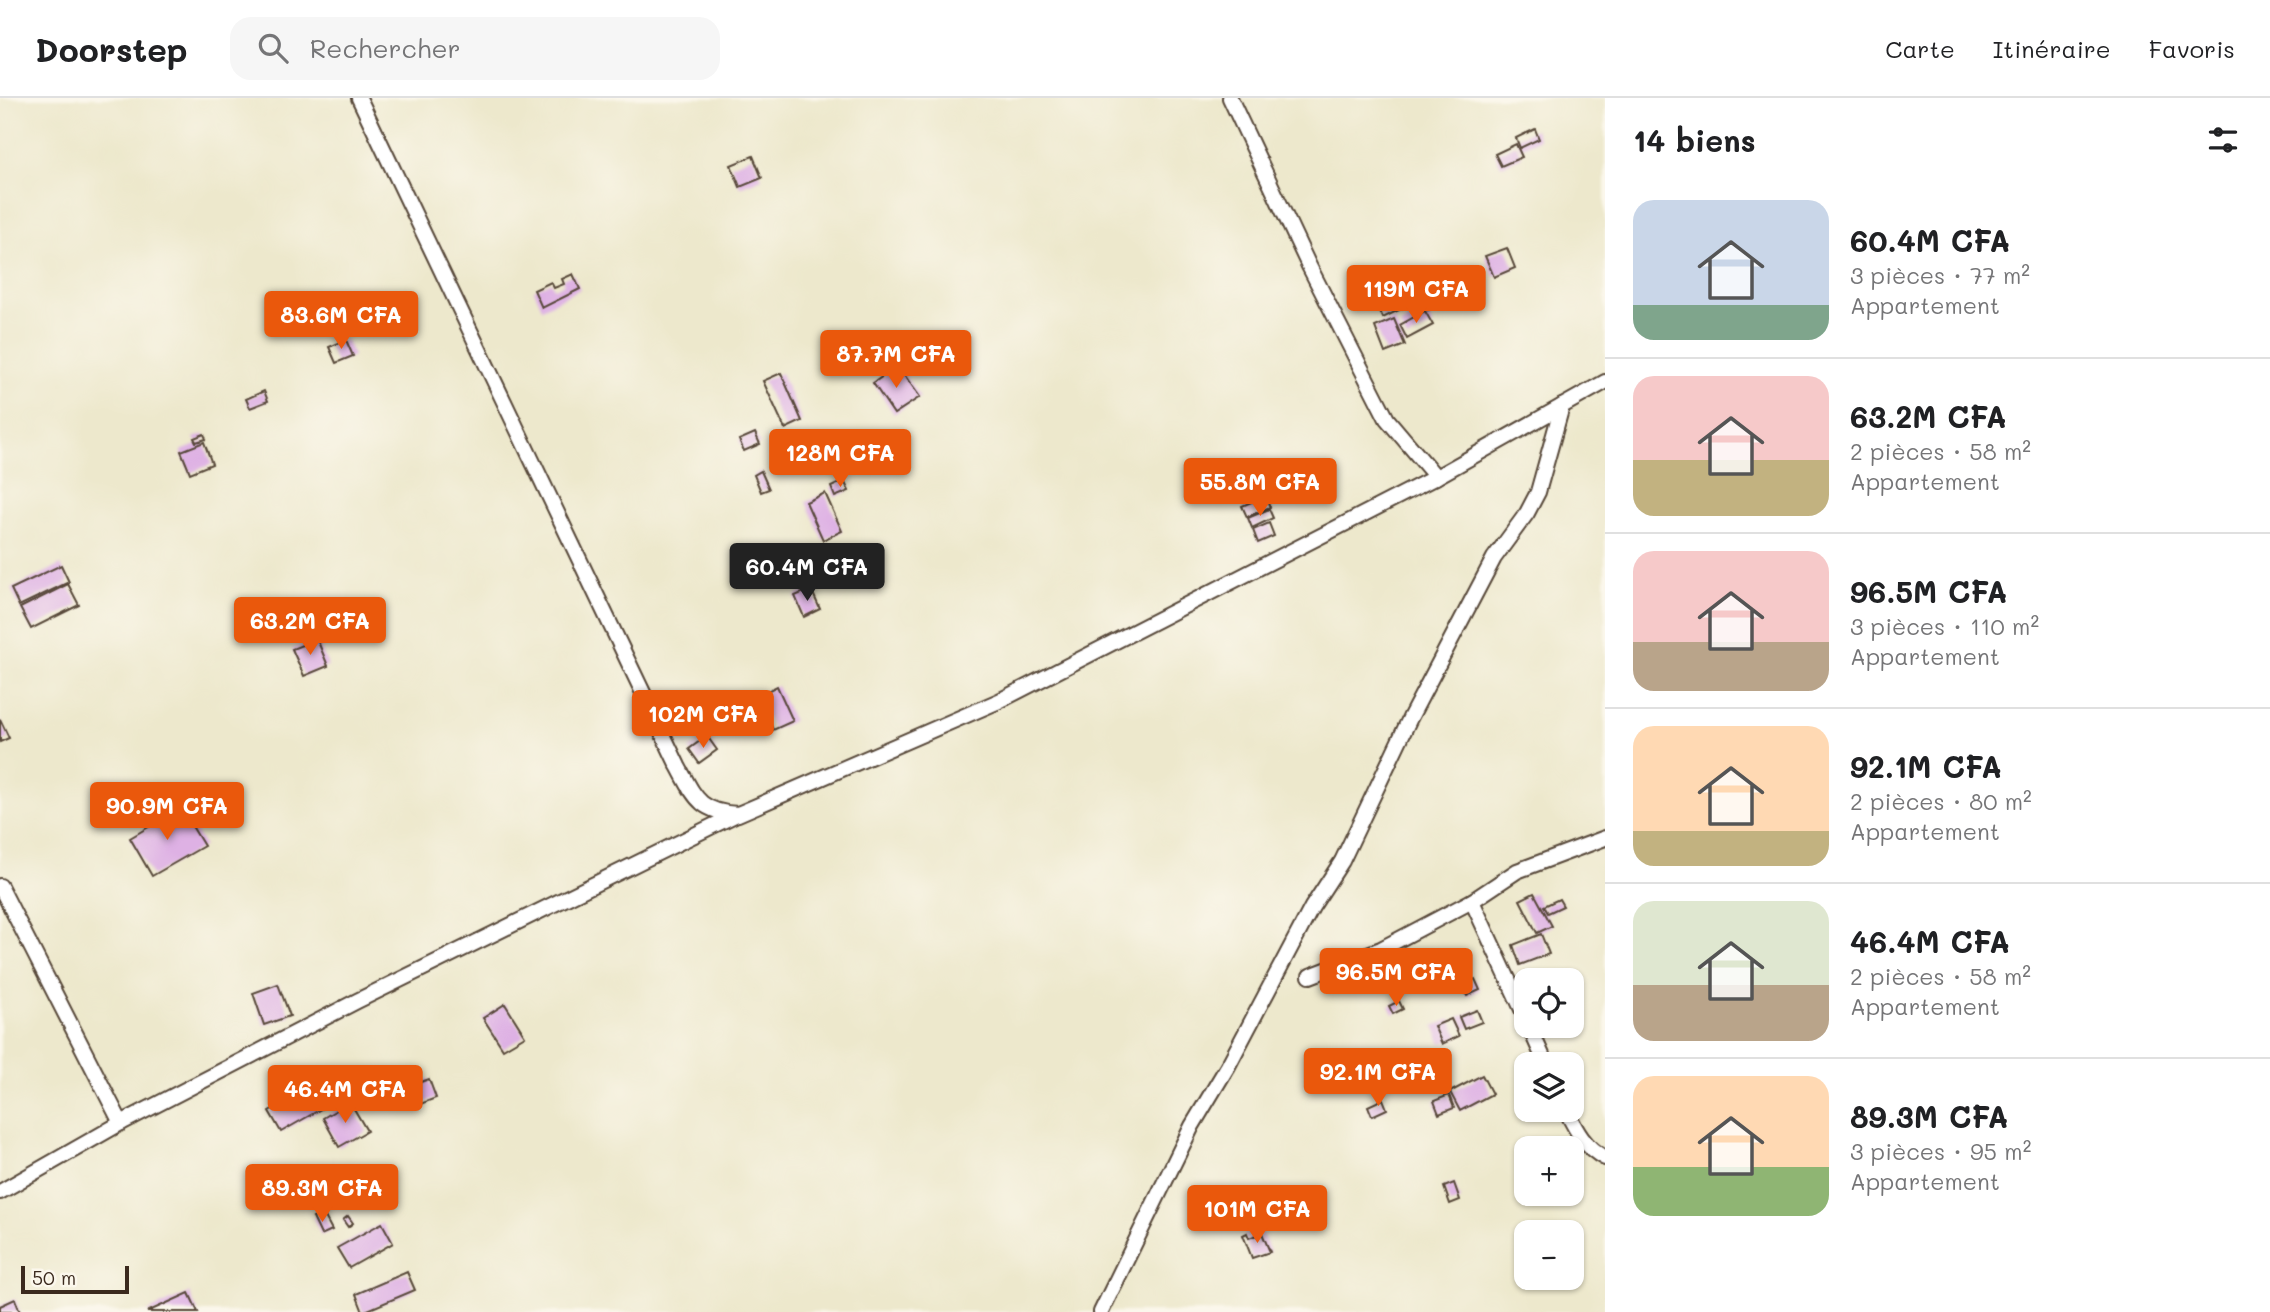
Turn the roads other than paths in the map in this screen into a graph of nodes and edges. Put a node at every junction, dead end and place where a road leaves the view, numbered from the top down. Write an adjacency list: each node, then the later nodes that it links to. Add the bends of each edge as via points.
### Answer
1 (359, 98): 6 (street, via 678,766 697,801 718,813)
2 (1230, 98): 5 (street, via 1387,419)
3 (1605, 382): 4 (street)
4 (1562, 406): 5 (street); 16 (street, via 1533,503 1494,558 1410,718 1342,862 1312,907 1192,1126)
5 (1436, 477): 6 (street, via 999,701)
6 (738, 814): 13 (street, via 533,912)
7 (1605, 838): 9 (street, via 1517,871)
8 (0, 886): 13 (street)
9 (1472, 901): 10 (street, via 1381,949); 11 (street)
10 (1310, 976)
11 (1514, 992)
12 (1572, 1122): 14 (street, via 1578,1135)
13 (121, 1123): 15 (street)
14 (1605, 1158)
15 (0, 1192)
16 (1101, 1312)

